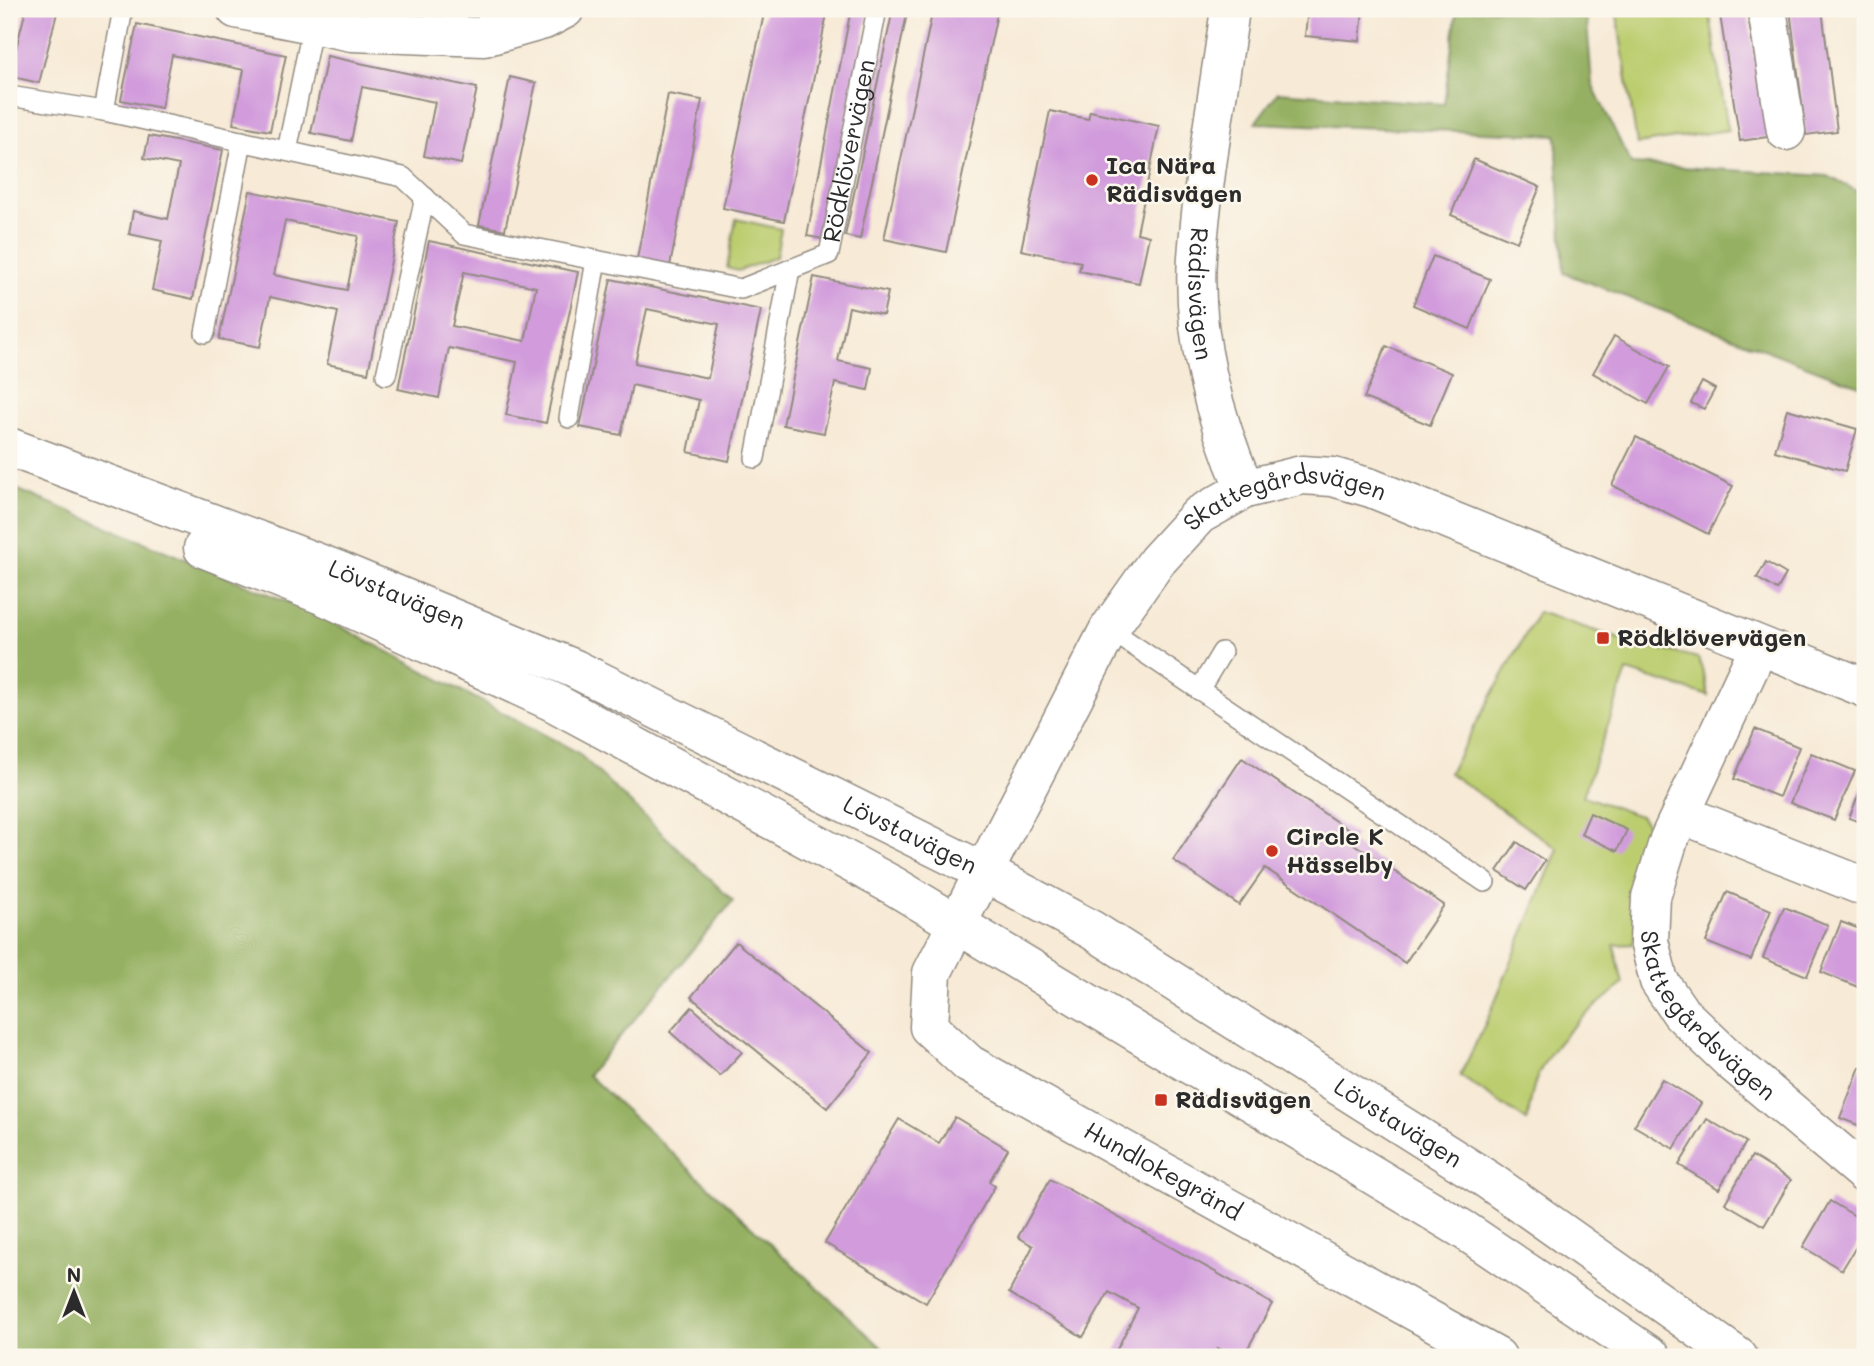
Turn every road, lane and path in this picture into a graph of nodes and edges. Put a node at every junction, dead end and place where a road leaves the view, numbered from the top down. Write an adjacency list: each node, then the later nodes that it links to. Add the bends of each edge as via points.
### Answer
1 (123, 9): 10 (lane)
2 (236, 9): 7 (street)
3 (565, 9): 8 (street, via 544,20)
4 (877, 9): 16 (lane, Rödklövervägen, via 829,254)
5 (1230, 9): 23 (street, Rädisvägen, via 1197,258 1201,342 1224,441)
6 (1767, 9): 11 (street)
7 (326, 20): 8 (street, via 352,32); 13 (lane)
8 (487, 23)
9 (9, 96): 10 (lane, Rödklövervägen)
10 (104, 111): 12 (lane, Rödklövervägen)
11 (1786, 131)
12 (242, 141): 13 (lane, Rödklövervägen); 17 (lane)
13 (286, 151): 14 (lane, Rödklövervägen, via 403,177)
14 (425, 197): 15 (lane, Rödklövervägen, via 464,234); 18 (lane)
15 (596, 260): 16 (lane, Rödklövervägen, via 741,289); 19 (lane)
16 (790, 269): 21 (lane)
17 (205, 333)
18 (386, 375)
19 (569, 418)
20 (9, 447): 30 (street, Lövstavägen, via 337,570 575,669)
21 (755, 458)
22 (9, 472): 33 (street, Lövstavägen, via 321,595 553,702 894,886)
23 (1245, 489): 24 (street, Skattegårdsvägen, via 1199,515 1157,561); 25 (street, Skattegårdsvägen, via 1302,475 1333,477 1371,488)
24 (1109, 629): 28 (lane); 30 (street, Skattegårdsvägen)
25 (1759, 647): 27 (street, Skattegårdsvägen); 29 (street, Skattegårdsvägen)
26 (1222, 652): 28 (lane)
27 (1865, 688)
28 (1199, 690): 31 (lane)
29 (1681, 814): 32 (street); 34 (street, Skattegårdsvägen, via 1651,897 1649,940 1659,981 1681,1013 1732,1062)
30 (985, 872): 33 (street, Skattegårdsvägen); 37 (street, Lövstavägen, via 1092,930 1488,1180)
31 (1485, 882)
32 (1865, 887)
33 (956, 926): 35 (street, Hundlokegränd, via 932,973 929,1027 969,1064); 36 (street, Lövstavägen, via 1464,1230)
34 (1865, 1174)
35 (1497, 1357)
36 (1652, 1357)
37 (1738, 1357)

